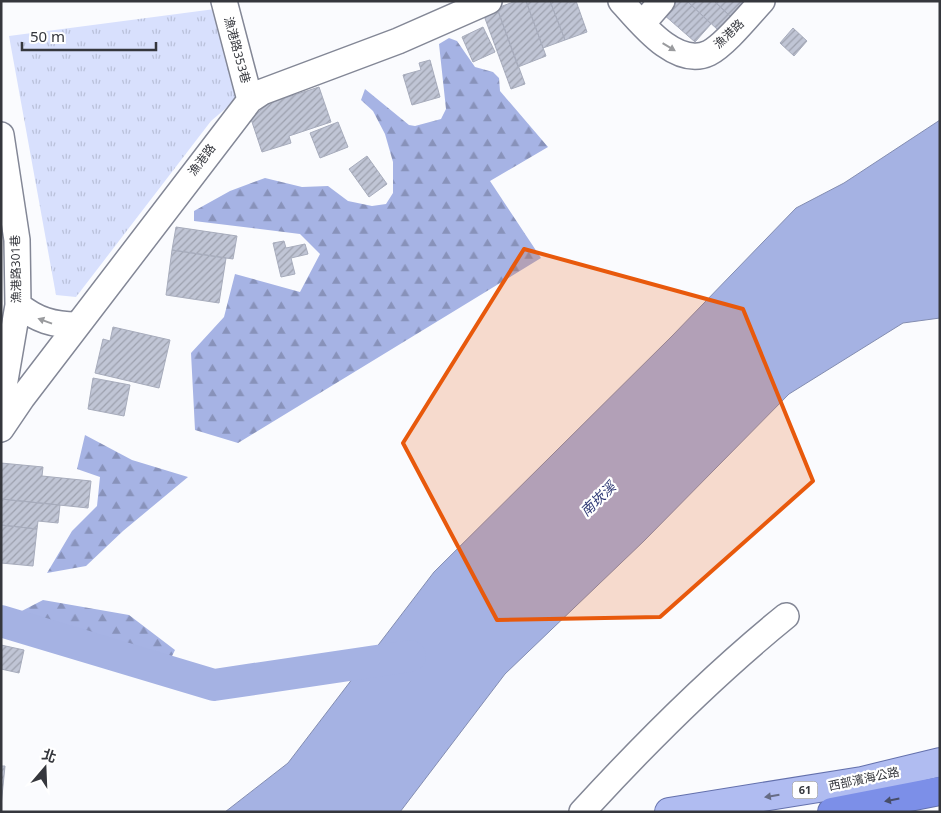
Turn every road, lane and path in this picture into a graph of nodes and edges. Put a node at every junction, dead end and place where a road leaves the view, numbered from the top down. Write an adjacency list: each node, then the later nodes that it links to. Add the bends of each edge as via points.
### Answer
1 (224, 1): 7 (street, 漁港路353巷)
2 (490, 1): 7 (street, 漁港路, via 398,41 262,92)
3 (621, 1): 6 (street, 漁港路)
4 (662, 1): 6 (street)
5 (762, 1): 6 (street, 漁港路, one-way to 5, via 664,45 679,53 709,53)
6 (642, 24)
7 (250, 100): 10 (street, 漁港路)
8 (1, 135): 9 (street, 漁港路301巷, via 17,240)
9 (18, 304): 10 (street, one-way to 9, via 55,325 33,317); 11 (street, 漁港路301巷)
10 (77, 325): 12 (street, 漁港路)
11 (1, 404)
12 (1, 429)
13 (786, 616): 16 (street, via 742,651 645,742)
14 (940, 762): 17 (main road, 西部濱海公路 / 61, one-way to 17, via 862,781)
15 (940, 791): 18 (highway, one-way to 18)
16 (582, 812)
17 (669, 812)
18 (832, 812)

